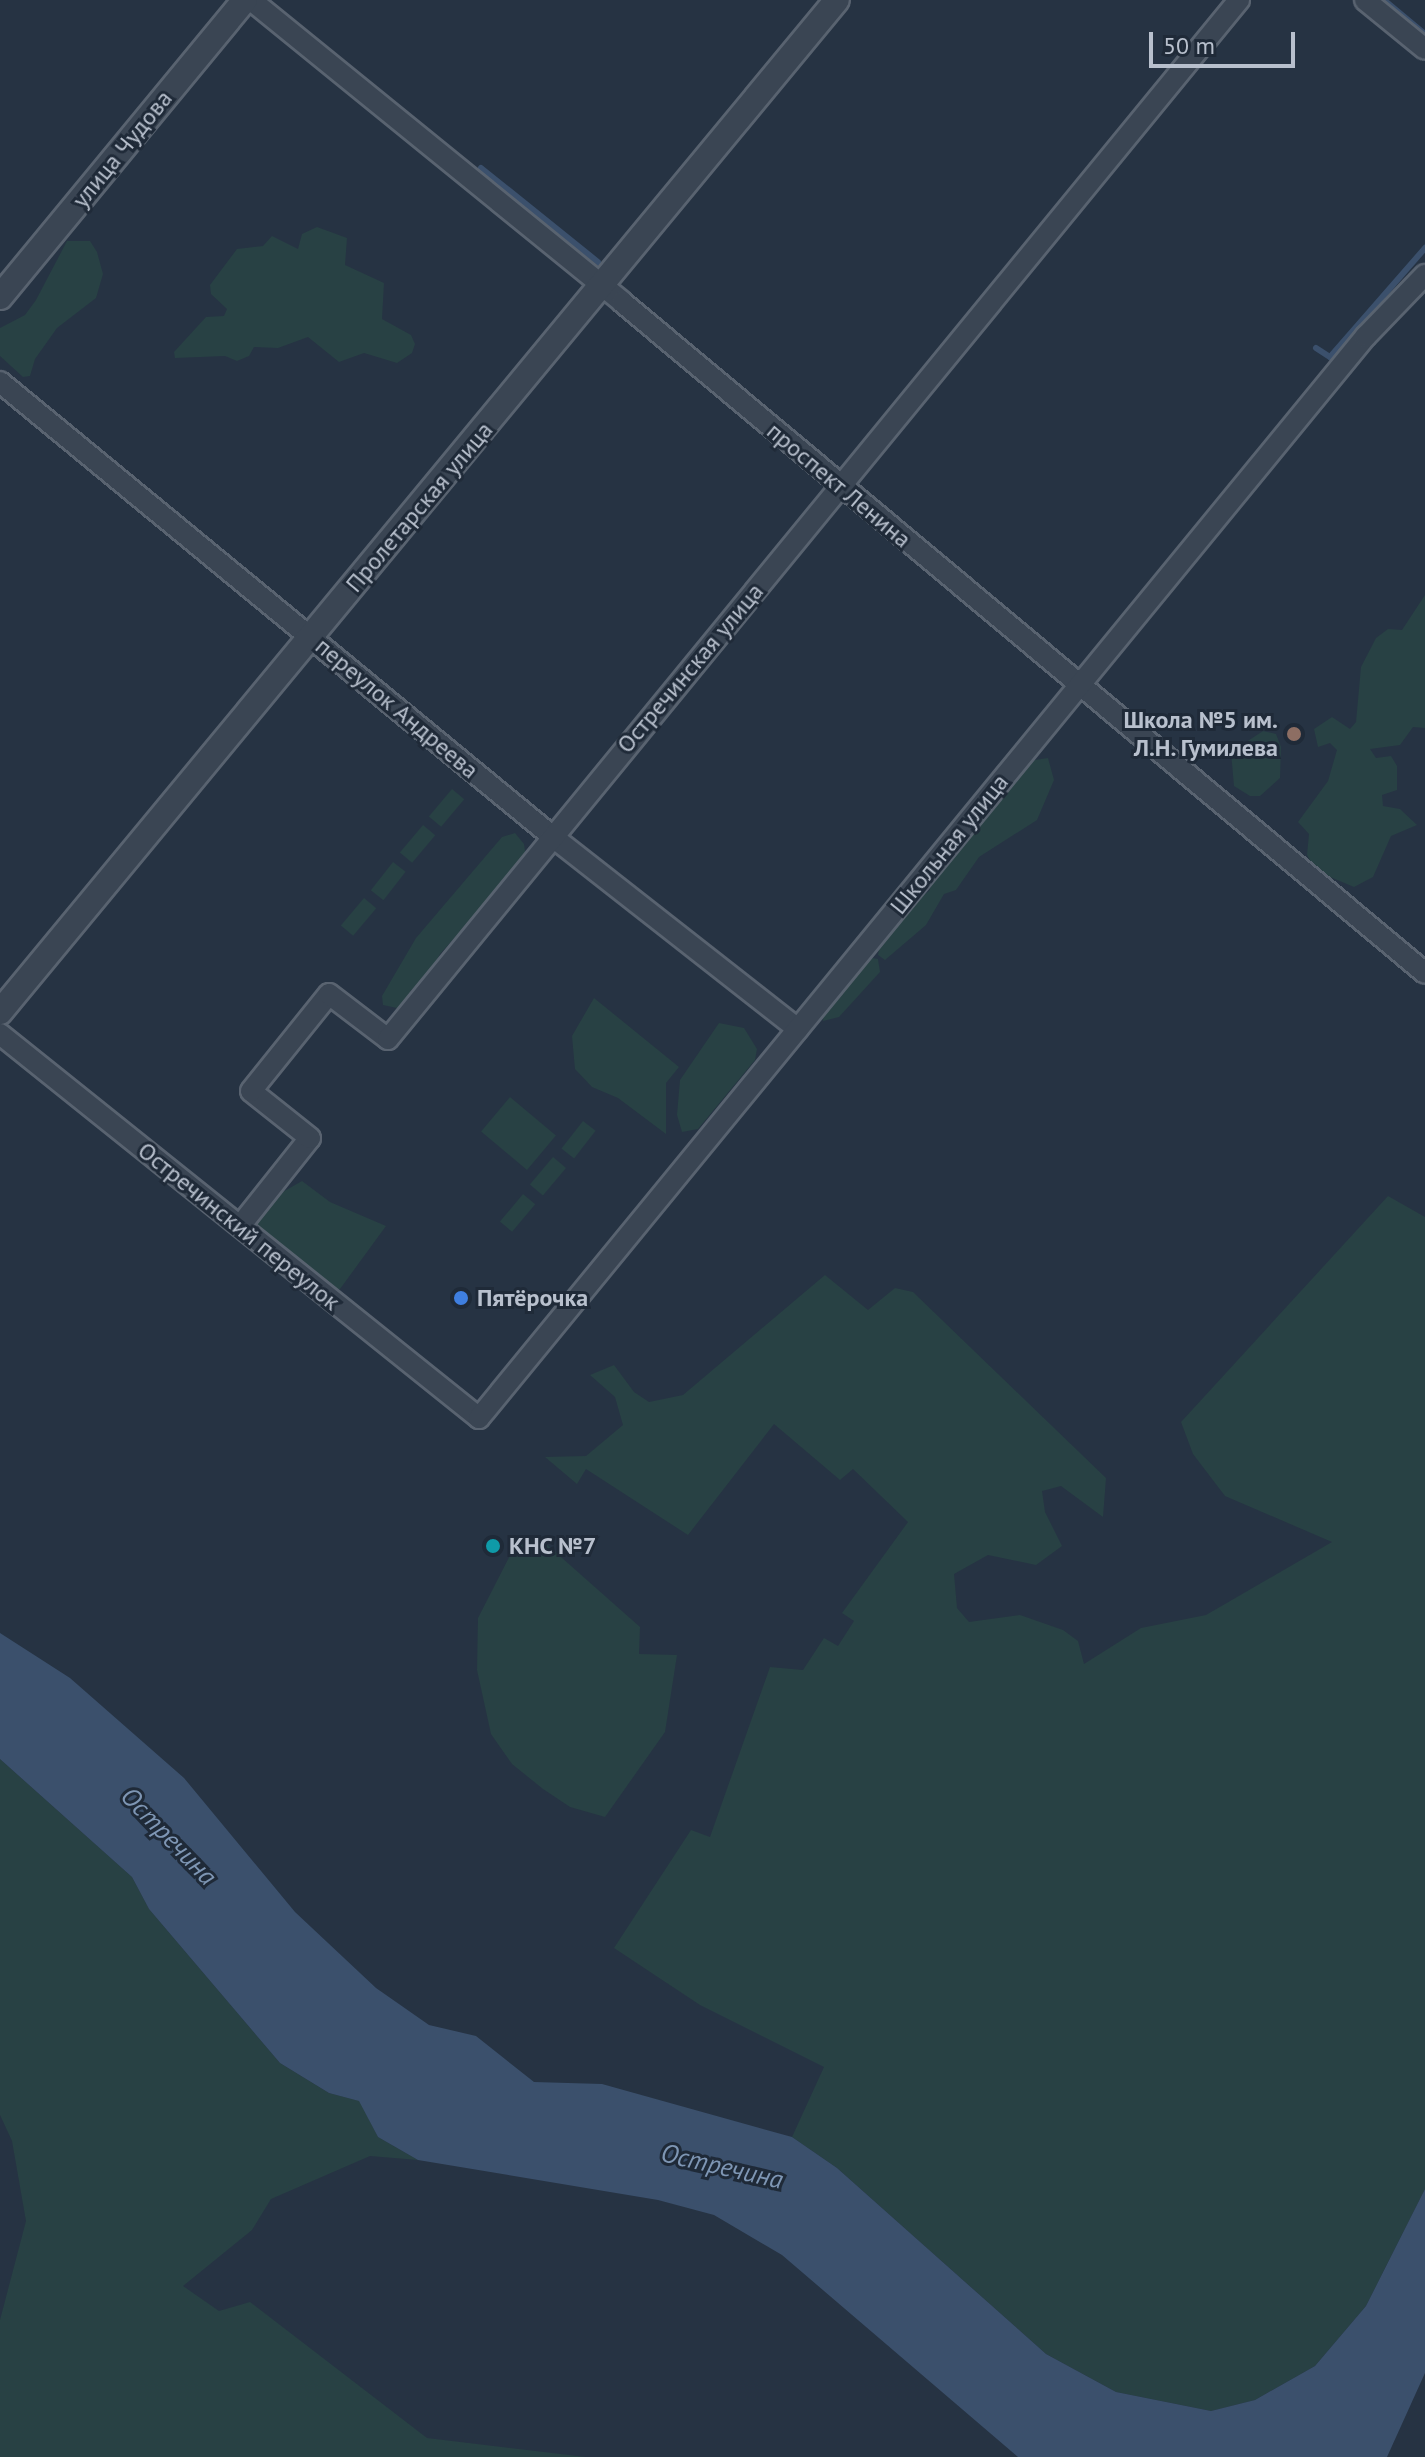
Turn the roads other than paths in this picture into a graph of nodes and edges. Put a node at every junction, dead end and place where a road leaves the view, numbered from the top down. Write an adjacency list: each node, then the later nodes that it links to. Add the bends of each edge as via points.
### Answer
1 (248, 0): 7 (street, проспект Ленина); 8 (street, улица Чудова)
2 (837, 0): 7 (street, Пролетарская улица)
3 (1239, 0): 10 (street, Остречинская улица)
4 (1365, 0): 5 (street)
5 (1425, 49)
6 (1425, 275): 12 (street, Школьная улица, via 1366,336)
7 (601, 286): 10 (street, проспект Ленина); 11 (street, Пролетарская улица)
8 (0, 297)
9 (0, 382): 11 (street, переулок Андреева)
10 (840, 487): 12 (street, проспект Ленина); 13 (street, Остречинская улица)
11 (311, 637): 13 (street, переулок Андреева); 15 (street, Пролетарская улица)
12 (1082, 684): 14 (street, проспект Ленина); 16 (street, Школьная улица)
13 (553, 837): 16 (street, переулок Андреева); 18 (street, Остречинская улица, via 388,1039 329,994 251,1091 310,1138)
14 (1425, 973)
15 (0, 1012)
16 (798, 1029): 19 (street, Школьная улица)
17 (0, 1034): 18 (street, Остречинский переулок)
18 (240, 1226): 19 (street, Остречинский переулок)
19 (479, 1418)

